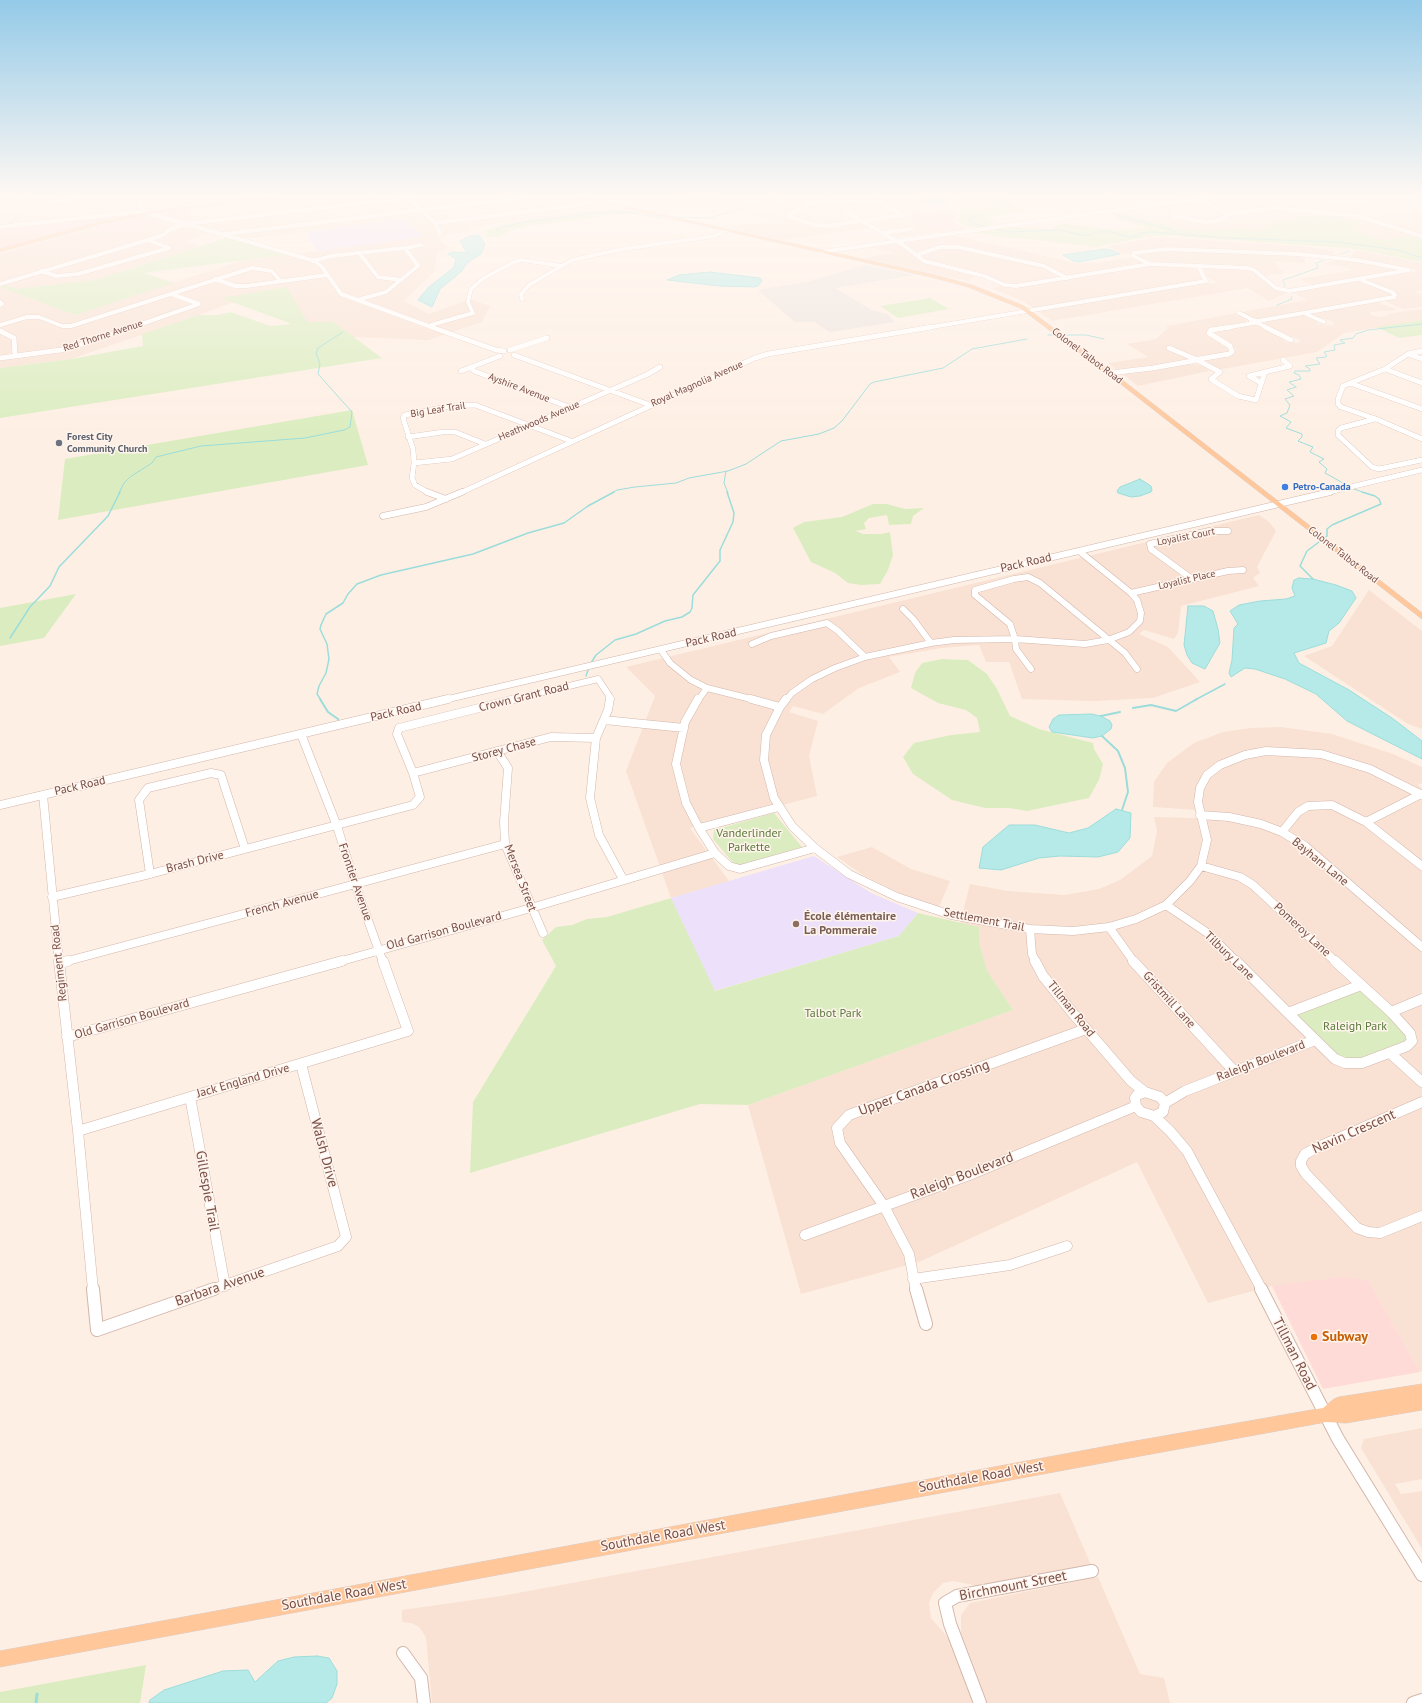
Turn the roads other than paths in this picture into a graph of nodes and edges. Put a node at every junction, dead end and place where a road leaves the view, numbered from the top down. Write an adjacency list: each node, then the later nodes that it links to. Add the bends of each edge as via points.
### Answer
1 (29, 275): 22 (street)
2 (227, 275): 18 (street)
3 (276, 275): 21 (street)
4 (323, 275): 21 (street)
5 (327, 275): 25 (street, via 341,294)
6 (377, 275): 19 (street)
7 (406, 275): 19 (street)
8 (490, 275): 34 (street, via 471,289 468,302 473,313)
9 (546, 275): 24 (street, via 529,285 521,294)
10 (925, 275): 28 (main road, Colonel Talbot Road, via 962,284 1000,297)
11 (982, 275): 17 (street, via 1005,285 1016,286)
12 (1062, 275): 17 (street)
13 (1082, 275): 17 (street)
14 (1203, 275): 28 (street, Royal Magnolia Avenue, via 1206,281)
15 (1261, 275): 20 (street, via 1276,288 1289,291)
16 (1385, 275): 20 (street)
17 (1067, 278)
18 (215, 279): 21 (street, via 235,286); 23 (street)
19 (401, 280): 25 (street, via 386,292)
20 (1361, 280): 30 (street, via 1392,292 1395,294 1394,297)
21 (280, 281)
22 (0, 284)
23 (172, 294): 35 (street, via 71,326 62,326 39,317 27,317); 43 (street, Red Thorne Avenue, via 199,304 68,349)
24 (522, 299)
25 (357, 300): 34 (street)
26 (0, 302): 27 (street)
27 (0, 305)
28 (1027, 311): 54 (main road, Colonel Talbot Road); 59 (street, Royal Magnolia Avenue, via 768,354)
29 (1239, 313): 31 (street)
30 (1304, 313): 32 (street); 33 (street)
31 (1252, 321): 32 (street); 47 (street, via 1211,330 1210,335 1230,346 1232,352)
32 (1258, 322): 38 (street)
33 (1324, 322)
34 (431, 325): 41 (street)
35 (0, 326)
36 (0, 331): 43 (street, via 14,338)
37 (547, 338): 41 (street)
38 (1291, 340)
39 (1169, 348): 45 (street)
40 (1422, 351): 42 (street)
41 (505, 354): 41 (street, via 504,350); 50 (street, Ayshire Avenue); 58 (street)
42 (1408, 354): 46 (street); 51 (street)
43 (15, 356): 44 (street, Red Thorne Avenue)
44 (0, 358)
45 (1192, 359): 47 (street); 54 (street, via 1153,368)
46 (1422, 359)
47 (1199, 360): 55 (street, via 1220,372 1212,380 1246,399 1256,400)
48 (1283, 360): 53 (street, via 1290,366)
49 (660, 367): 58 (street, Heathwoods Avenue)
50 (472, 369): 52 (street); 60 (street, Ayshire Avenue)
51 (1386, 369): 56 (street); 57 (street)
52 (462, 370)
53 (1265, 372): 55 (street); 55 (street, via 1249,376)
54 (1110, 373): 72 (main road, Colonel Talbot Road)
55 (1261, 383)
56 (1350, 383): 61 (street); 62 (street, via 1343,386 1338,404)
57 (1422, 383)
58 (609, 390): 59 (street); 60 (street, Heathwoods Avenue)
59 (650, 405): 66 (street, Royal Magnolia Avenue)
60 (569, 407): 63 (street, Heathwoods Avenue)
61 (1422, 409)
62 (1376, 419): 65 (street); 68 (street, via 1341,428 1338,435 1372,467 1379,469)
63 (528, 425): 64 (street, Big Leaf Trail, via 475,405 464,404 405,415 403,418); 66 (street, Big Leaf Trail); 67 (street, Heathwoods Avenue)
64 (408, 437): 67 (street, via 455,432); 69 (street, Big Leaf Trail)
65 (1422, 439)
66 (571, 441): 71 (street, Royal Magnolia Avenue)
67 (486, 444): 69 (street, Heathwoods Avenue, via 452,459)
68 (1422, 460)
69 (414, 463): 71 (street, Big Leaf Trail, via 412,478 415,485)
70 (1422, 470): 72 (street, Pack Road)
71 (446, 499): 73 (street, Royal Magnolia Avenue, via 426,507)
72 (1277, 504): 75 (street, Pack Road); 80 (main road, Colonel Talbot Road)
73 (383, 516)
74 (1228, 531): 77 (street, Loyalist Court, via 1209,530 1150,544 1151,549)
75 (1079, 550): 78 (street, Settlement Trail); 85 (street, Pack Road)
76 (1244, 570): 77 (street, Loyalist Place)
77 (1192, 579): 78 (street, Loyalist Place)
78 (1131, 593): 82 (street, Settlement Trail, via 1139,606 1140,621 1129,632)
79 (903, 609): 83 (street)
80 (1422, 617)
81 (1015, 639): 82 (street, Settlement Trail, via 1085,644); 82 (street, via 1010,624 975,595 974,590 1028,577 1040,583); 83 (street, Settlement Trail); 87 (street, via 1016,649)
82 (1108, 640): 88 (street, via 1125,652)
83 (931, 643): 86 (street, Settlement Trail)
84 (752, 644): 86 (street, via 771,636 826,623)
85 (661, 650): 89 (street, via 678,670); 93 (street, Pack Road)
86 (865, 657): 90 (street, Settlement Trail, via 812,679 792,693)
87 (1031, 669)
88 (1138, 669)
89 (707, 688): 90 (street); 92 (street, via 694,705)
90 (780, 707): 100 (street, Settlement Trail, via 766,735 764,760 774,798)
91 (604, 720): 92 (street); 94 (street, Crown Grant Road); 96 (street, Crown Grant Road, via 610,697 598,679 399,728 397,734)
92 (684, 728): 104 (street, via 676,764 686,803)
93 (301, 734): 98 (street, Pack Road); 103 (street, Frontier Avenue)
94 (596, 738): 95 (street, Storey Chase, via 551,737); 113 (street, Crown Grant Road, via 590,798 600,835)
95 (497, 751): 96 (street, Storey Chase); 106 (street, Mersea Street, via 508,768)
96 (413, 773): 103 (street, Crown Grant Road, via 420,797 413,805)
97 (1421, 794): 101 (street, Settlement Trail, via 1370,769 1321,754 1266,751 1245,755 1220,765 1207,775 1200,788); 102 (street)
98 (43, 795): 99 (street, Pack Road); 115 (street, Regiment Road)
99 (0, 805)
100 (779, 806): 104 (street); 107 (street, Settlement Trail, via 792,826)
101 (1200, 815): 105 (street, Bayham Lane, via 1229,817 1262,824); 110 (street, Settlement Trail, via 1207,840)
102 (1366, 822): 105 (street, via 1332,805 1316,804 1298,812); 111 (street)
103 (337, 826): 108 (street, Brash Drive); 114 (street, Frontier Avenue)
104 (699, 828): 109 (street)
105 (1282, 832): 121 (street, Bayham Lane, via 1305,846)
106 (505, 844): 114 (street, French Avenue); 117 (street, Mersea Street)
107 (815, 848): 109 (street, via 740,869 729,866); 119 (street, Settlement Trail, via 849,874 897,897 951,915)
108 (244, 849): 112 (street, Brash Drive); 112 (street, via 221,775 211,773 148,788 139,800)
109 (715, 853): 113 (street, Old Garrison Boulevard)
110 (1201, 866): 116 (street, Settlement Trail); 124 (street, Pomeroy Lane, via 1240,877 1252,885)
111 (1422, 866)
112 (150, 874): 115 (street, Brash Drive)
113 (623, 879): 117 (street, Old Garrison Boulevard)
114 (355, 884): 122 (street, Frontier Avenue); 123 (street, French Avenue)
115 (52, 897): 123 (street, Regiment Road)
116 (1166, 905): 118 (street, Settlement Trail, via 1136,919); 127 (street, Tilbury Lane, via 1209,934)
117 (531, 908): 120 (street, Mersea Street); 122 (street, Old Garrison Boulevard)
118 (1109, 927): 119 (street, Settlement Trail, via 1073,931); 134 (street, Gristmill Lane, via 1132,960)
119 (1030, 929): 128 (street, Tillman Road, via 1032,954 1043,976)
120 (543, 933)
121 (1422, 947)
122 (379, 949): 129 (street, Frontier Avenue); 130 (street, Old Garrison Boulevard)
123 (59, 963): 130 (street, Regiment Road)
124 (1361, 985): 126 (street, Pomeroy Lane); 127 (street)
125 (1422, 999): 126 (street)
126 (1391, 1012): 132 (street, Raleigh Boulevard, via 1410,1032 1412,1042)
127 (1288, 1013): 131 (street, Raleigh Boulevard)
128 (1086, 1029): 136 (street, Tillman Road); 142 (street, Upper Canada Crossing, via 849,1115 837,1128 840,1143)
129 (408, 1031): 133 (street, Jack England Drive)
130 (67, 1037): 141 (street, Regiment Road)
131 (1315, 1040): 132 (street, Raleigh Boulevard, via 1335,1059 1345,1063 1362,1063); 134 (street, Raleigh Boulevard)
132 (1390, 1053): 135 (street)
133 (301, 1064): 137 (street, Jack England Drive); 145 (street, Walsh Drive, via 345,1232)
134 (1234, 1071): 139 (street, Raleigh Boulevard, via 1185,1091)
135 (1422, 1082)
136 (1141, 1094): 139 (street); 140 (street, via 1135,1098)
137 (190, 1097): 141 (street, Jack England Drive); 148 (street, Gillespie Trail)
138 (1422, 1102): 143 (street, Navin Crescent, via 1318,1147 1305,1154 1301,1161 1306,1174 1357,1228 1380,1233)
139 (1160, 1107): 140 (street); 153 (street, Tillman Road, via 1170,1131 1187,1151)
140 (1138, 1109): 142 (street, Raleigh Boulevard, via 1117,1114 972,1174)
141 (78, 1131): 150 (street, Regiment Road)
142 (884, 1206): 144 (street, Raleigh Boulevard); 147 (street, Upper Canada Crossing, via 909,1254)
143 (1422, 1216)
144 (805, 1235)
145 (343, 1242): 148 (street, Barbara Avenue, via 338,1246)
146 (1067, 1246): 147 (street, via 1010,1265)
147 (913, 1279): 149 (street, Upper Canada Crossing)
148 (225, 1286): 150 (street, Barbara Avenue)
149 (926, 1324)
150 (97, 1330)
151 (1422, 1391): 153 (main road, Southdale Road West, via 1339,1404)
152 (1422, 1404): 153 (main road, Southdale Road West, via 1346,1416)
153 (1326, 1415): 155 (street, Tillman Road, via 1349,1459); 157 (main road, Southdale Road West)
154 (1092, 1571): 160 (street, Birchmount Street, via 957,1596 945,1603 950,1624)
155 (1422, 1575)
156 (403, 1653): 159 (street, via 421,1678)
157 (0, 1659)
158 (1422, 1700): 161 (street)
159 (424, 1703)
160 (980, 1703)
161 (1413, 1703)

